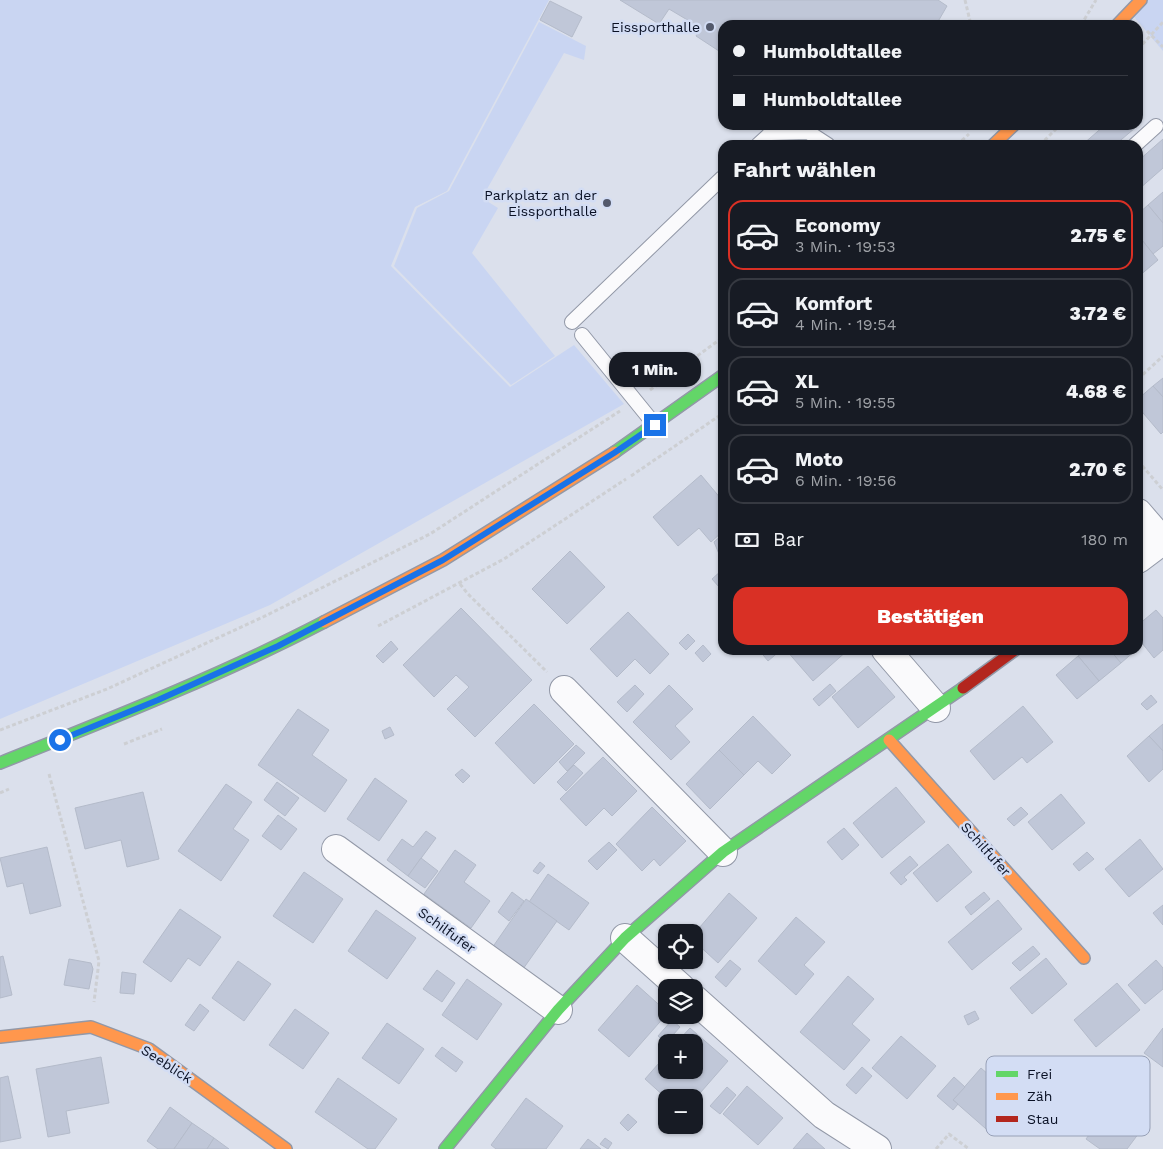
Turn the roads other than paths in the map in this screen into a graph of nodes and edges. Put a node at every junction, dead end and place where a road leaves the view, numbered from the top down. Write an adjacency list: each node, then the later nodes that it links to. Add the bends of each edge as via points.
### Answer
1 (1141, 0): 2 (street)
2 (1122, 20)
3 (1156, 126): 8 (lane)
4 (1009, 130): 7 (street)
5 (763, 140): 6 (lane, via 771,133 808,132)
6 (820, 140)
7 (999, 140)
8 (1141, 140)
9 (718, 182): 10 (lane)
10 (572, 322)
11 (582, 335): 13 (lane)
12 (718, 379): 13 (street)
13 (655, 425): 22 (street, via 443,560 278,646 158,700)
14 (1143, 519): 15 (street)
15 (1163, 542): 16 (street)
16 (1143, 556)
17 (890, 655): 20 (street)
18 (1008, 655): 20 (street)
19 (564, 690): 24 (street)
20 (936, 708): 21 (street)
21 (889, 740): 24 (street); 26 (street, Schilfufer)
22 (0, 763)
23 (336, 850): 29 (street, Schilfufer)
24 (723, 852): 25 (street)
25 (625, 938): 27 (street); 29 (street)
26 (1084, 958)
27 (671, 979)
28 (703, 1007): 33 (street, via 824,1115)
29 (558, 1010): 32 (street)
30 (0, 1037): 31 (street, Seeblick, via 91,1027 149,1049)
31 (286, 1149)
32 (445, 1149)
33 (877, 1149)

